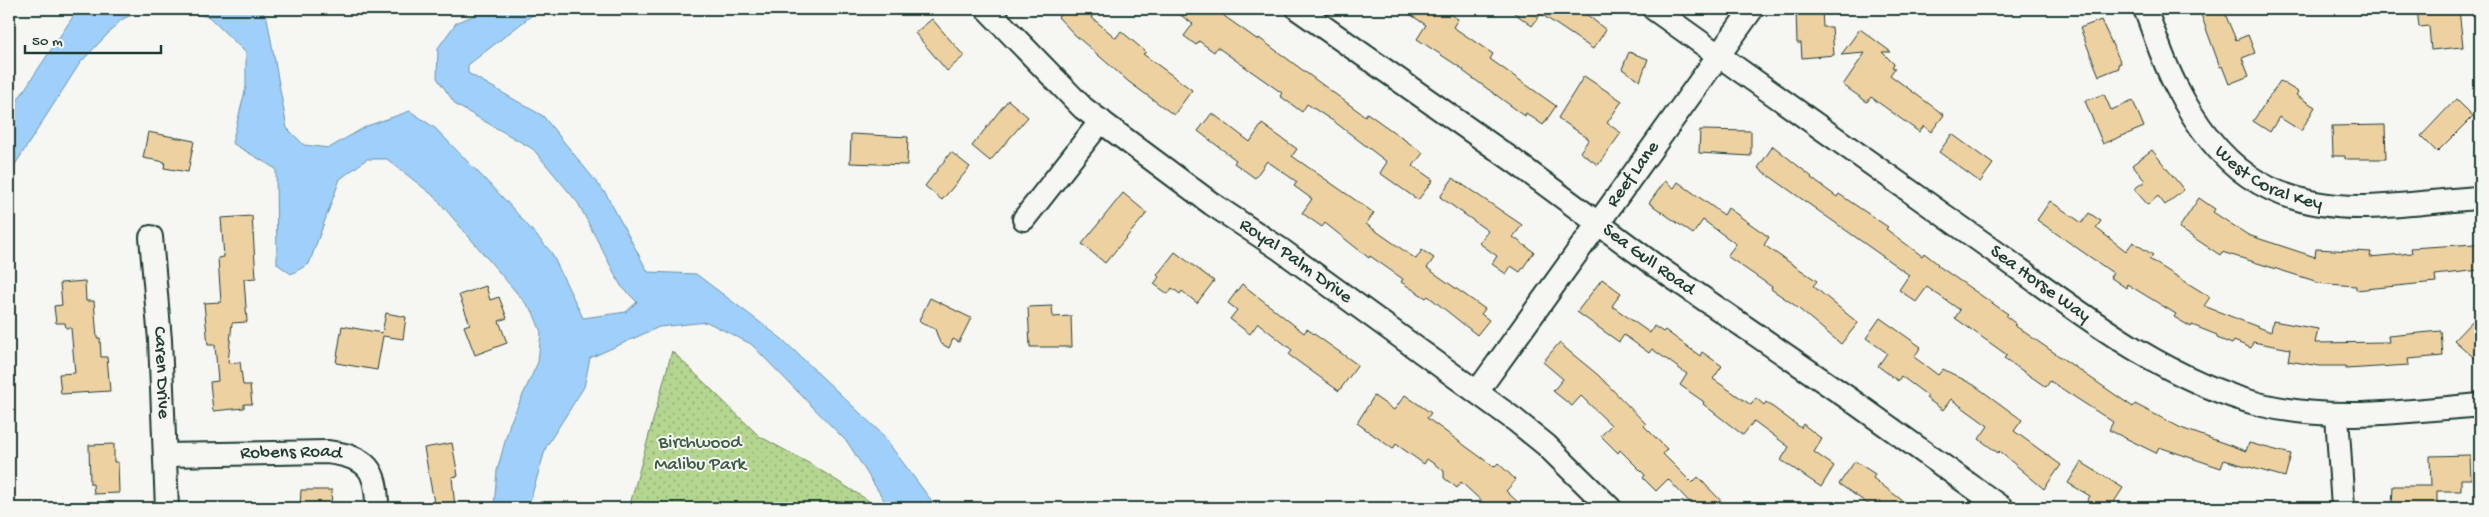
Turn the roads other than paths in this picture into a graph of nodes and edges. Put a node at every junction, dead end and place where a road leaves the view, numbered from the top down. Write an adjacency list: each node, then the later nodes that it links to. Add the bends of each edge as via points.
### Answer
1 (987, 9): 7 (street, Royal Palm Drive, via 1083,108)
2 (1298, 9): 10 (street, Sea Gull Road)
3 (1654, 9): 6 (street, Sea Horse Way)
4 (1752, 9): 6 (street, Reef Lane)
5 (2145, 9): 8 (street, West Coral Key, via 2175,85 2195,119 2232,165 2259,184 2310,204 2359,207)
6 (1720, 56): 10 (street, Reef Lane); 14 (street, Sea Horse Way, via 2147,357 2221,393 2264,405)
7 (1101, 121): 9 (street); 12 (street, Royal Palm Drive)
8 (2480, 198)
9 (1024, 219)
10 (1597, 223): 12 (street, Reef Lane); 19 (street, Sea Gull Road)
11 (152, 237): 15 (street, Caren Drive)
12 (1477, 392): 18 (street, Royal Palm Drive, via 1546,445)
13 (2480, 405): 14 (street, Sea Horse Way)
14 (2336, 415): 20 (street)
15 (166, 455): 16 (street, Caren Drive); 17 (street, Robens Road, via 349,454 373,474)
16 (167, 508)
17 (377, 508)
18 (1610, 508)
19 (2002, 508)
20 (2343, 508)

